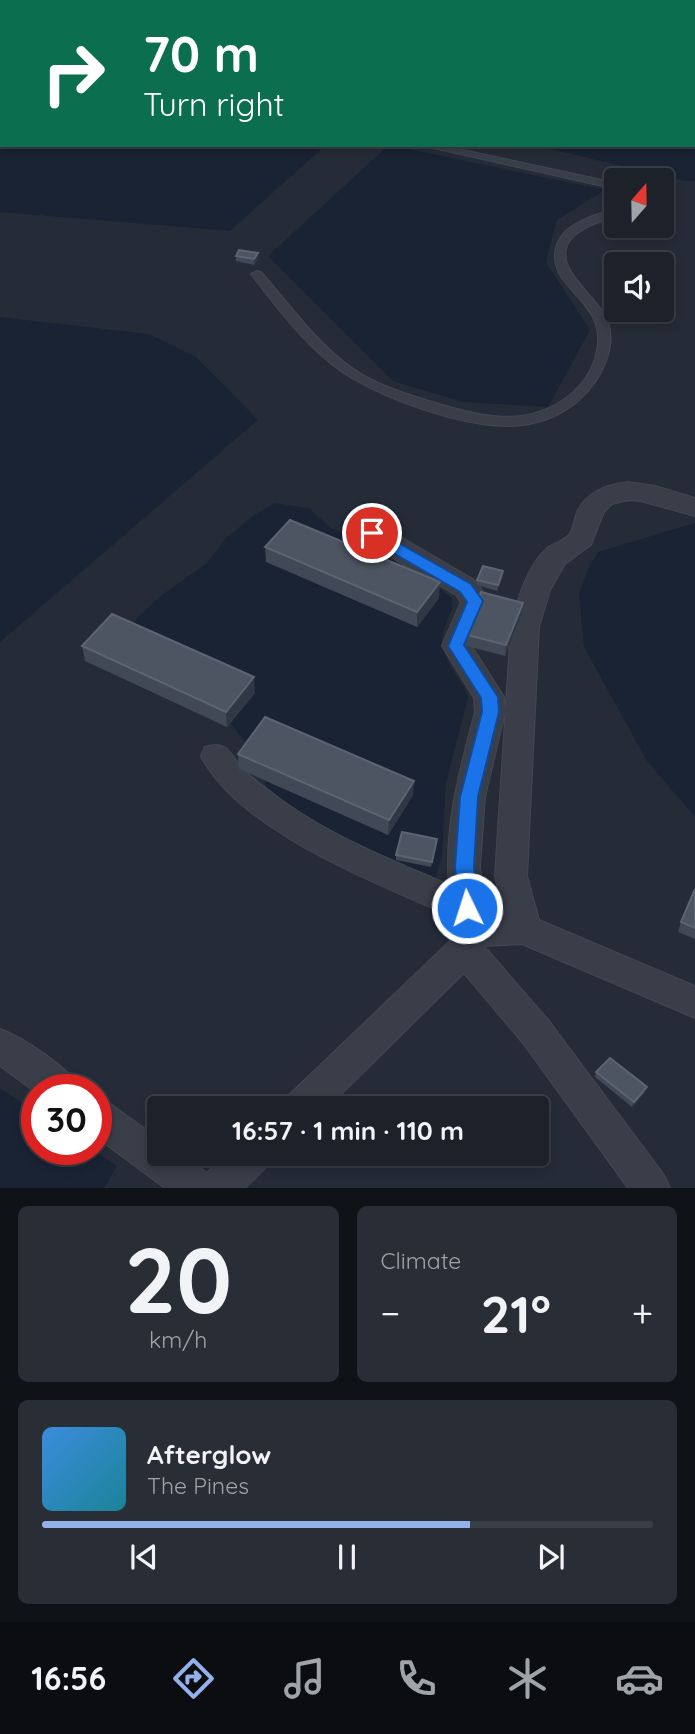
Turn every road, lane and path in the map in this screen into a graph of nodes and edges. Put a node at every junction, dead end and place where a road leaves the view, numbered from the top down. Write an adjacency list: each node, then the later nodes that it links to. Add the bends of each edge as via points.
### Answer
1 (434, 147): 2 (lane)
2 (604, 183)
3 (604, 218): 4 (lane, via 570,234 561,251 565,275 603,320 607,334 602,356 583,391 556,411 510,422 447,411 370,386 331,358)
4 (257, 274)
5 (695, 507): 8 (street, via 630,491 607,495 594,505 577,542 554,557 537,588 525,626 511,876)
6 (372, 533): 9 (street, via 466,588 475,601 456,646 489,697 490,712 469,797 464,866)
7 (216, 756): 9 (street, via 223,771 288,819)
8 (524, 929): 9 (street); 10 (street)
9 (468, 930): 13 (street); 18 (street, via 536,1032)
10 (695, 1002)
11 (0, 1045): 12 (street)
12 (40, 1074)
13 (312, 1096)
14 (112, 1127): 16 (street)
15 (241, 1166): 17 (street)
16 (196, 1188)
17 (218, 1188)
18 (651, 1188)

